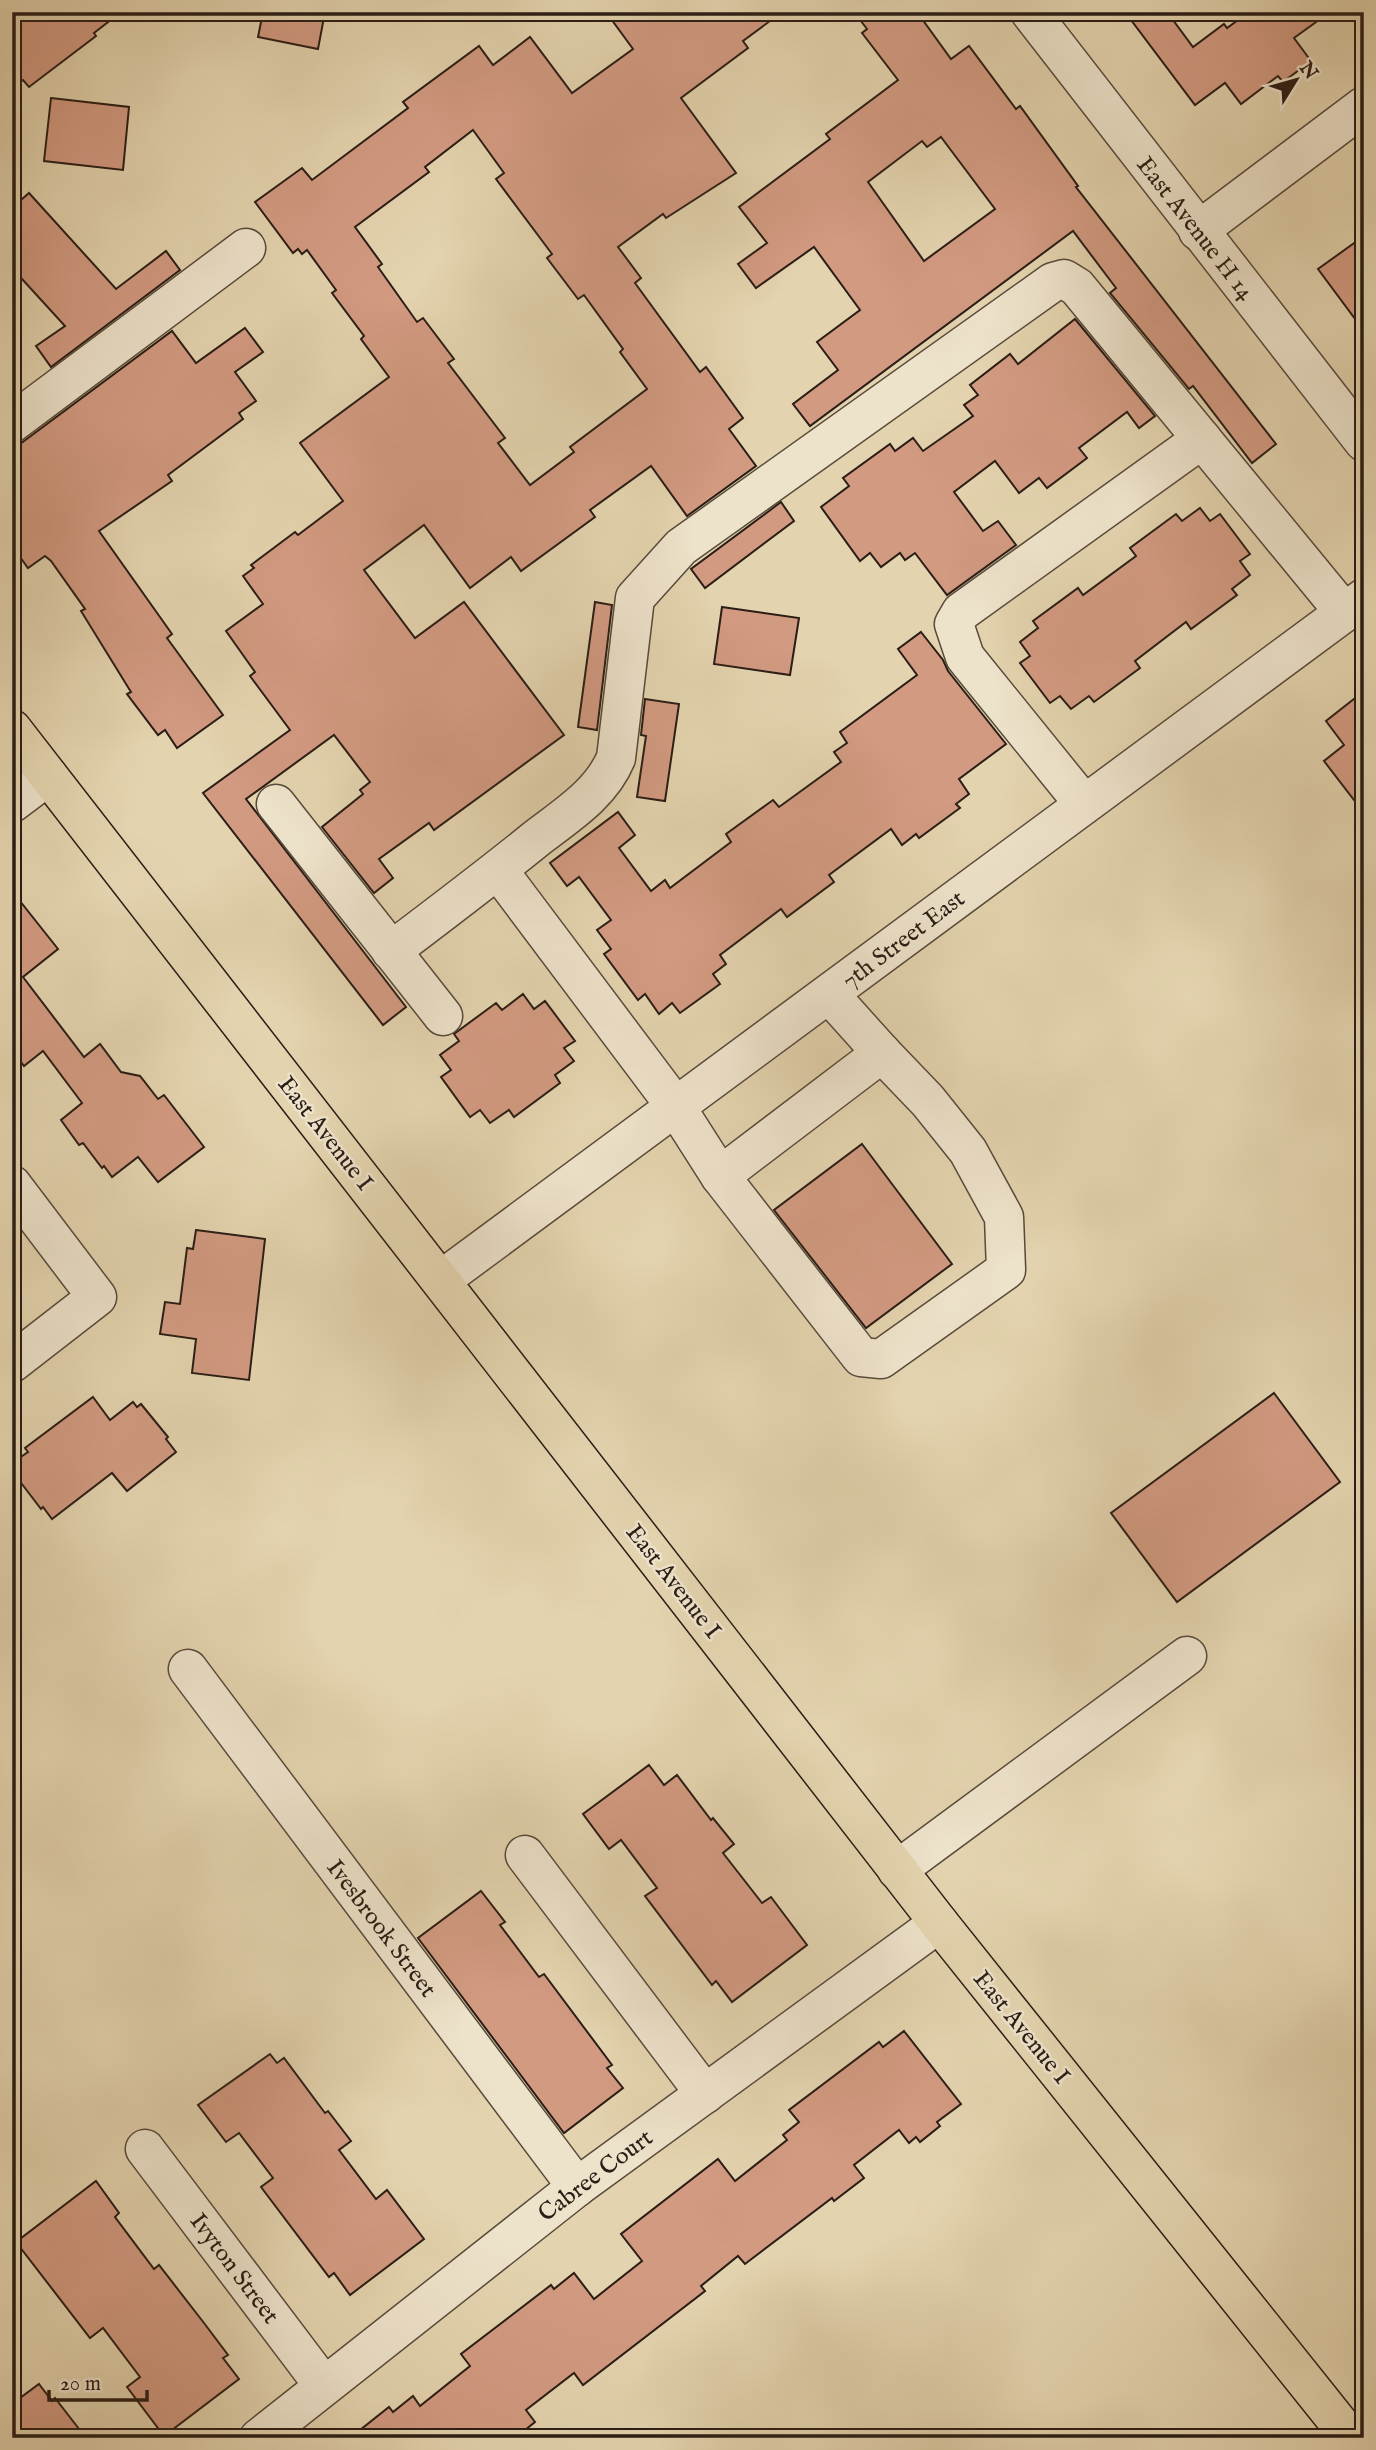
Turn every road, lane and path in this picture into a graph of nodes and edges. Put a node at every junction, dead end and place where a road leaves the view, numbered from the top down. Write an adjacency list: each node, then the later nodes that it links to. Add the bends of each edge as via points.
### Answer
1 (1030, 12): 3 (street, East Avenue H 14)
2 (1364, 106): 3 (street)
3 (1198, 231): 7 (street, East Avenue H 14)
4 (246, 248): 5 (street)
5 (12, 423)
6 (1202, 439): 8 (street); 13 (street, via 961,612 954,624 965,657); 14 (street, via 1077,287 1064,279 1053,282 681,547 656,573 635,598 616,758 609,776)
7 (1364, 442)
8 (1354, 605): 13 (street, 7th Street East)
9 (12, 729): 10 (main road, East Avenue I)
10 (48, 776): 11 (street); 22 (main road, East Avenue I)
11 (12, 803)
12 (276, 804): 15 (street)
13 (1084, 804): 16 (street, 7th Street East)
14 (498, 870): 15 (street); 19 (street)
15 (391, 951): 17 (street)
16 (829, 994): 18 (street); 19 (street, 7th Street East)
17 (443, 1016)
18 (882, 1054): 20 (street); 20 (street, via 968,1151 1004,1217 1006,1270 881,1359 861,1357)
19 (676, 1107): 20 (street); 22 (street, 7th Street East)
20 (720, 1177)
21 (12, 1185): 23 (street, via 97,1297)
22 (441, 1280): 27 (main road, East Avenue I)
23 (12, 1363)
24 (1187, 1657): 27 (street)
25 (188, 1670): 31 (street, Ivesbrook Street)
26 (525, 1855): 29 (street)
27 (897, 1870): 28 (main road, East Avenue I)
28 (939, 1923): 29 (street, Cabree Court); 33 (main road, East Avenue I)
29 (705, 2094): 31 (street, Cabree Court)
30 (145, 2149): 32 (street, Ivyton Street)
31 (577, 2187): 32 (street, Cabree Court)
32 (324, 2386): 34 (street, Cabree Court)
33 (1349, 2434)
34 (258, 2438)

